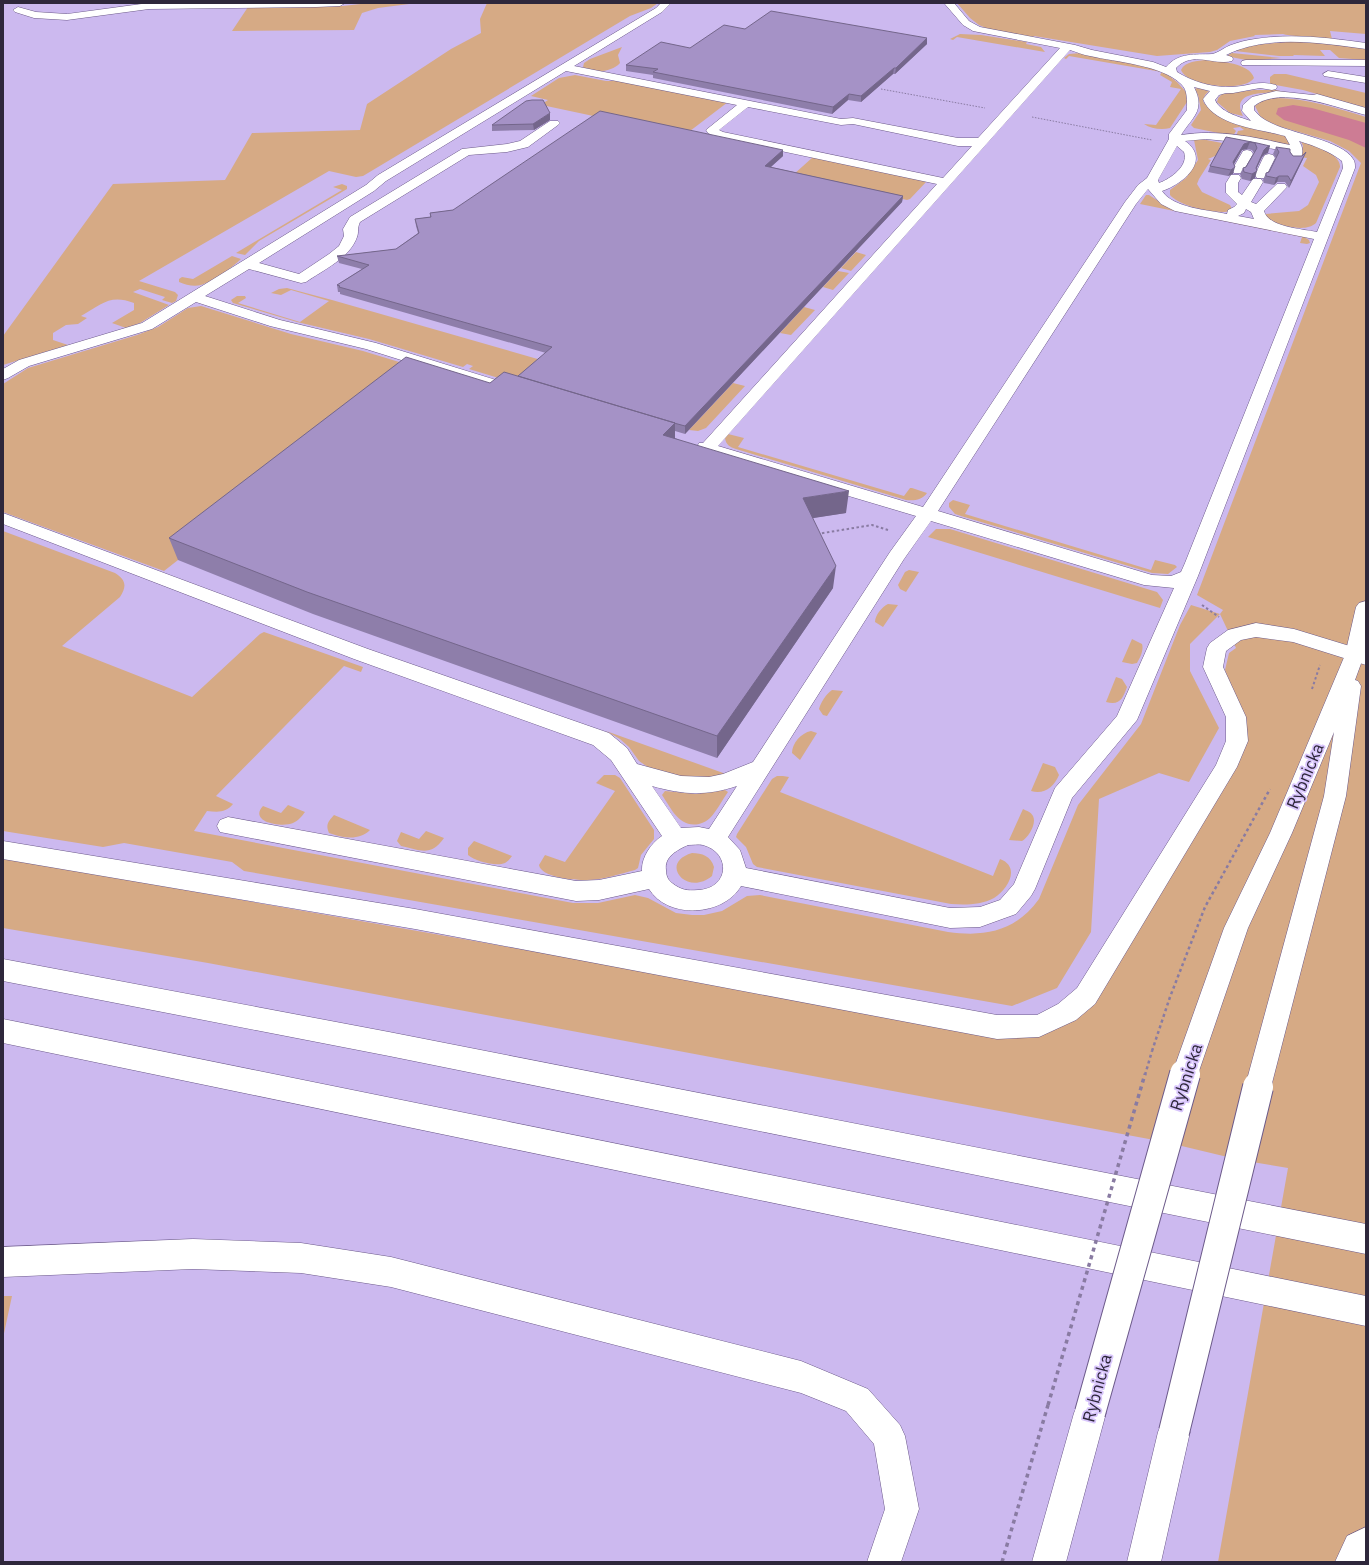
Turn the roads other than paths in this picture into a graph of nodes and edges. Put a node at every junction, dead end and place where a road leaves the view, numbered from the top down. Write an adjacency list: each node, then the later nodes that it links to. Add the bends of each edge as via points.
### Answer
1 (340, 3): 4 (main road, via 148,6 63,18 45,18 14,11)
2 (666, 3): 11 (main road, via 659,10)
3 (950, 3): 6 (main road, via 966,22 977,29)
4 (37, 5)
5 (1366, 46): 7 (main road, via 1328,40 1298,39 1247,43)
6 (1071, 47): 8 (main road, via 1149,59); 12 (main road, via 1153,65); 24 (main road)
7 (1213, 57): 8 (main road); 9 (main road)
8 (1180, 60): 12 (main road, via 1171,68)
9 (1246, 63): 10 (main road); 13 (main road)
10 (1366, 63)
11 (564, 67): 19 (main road); 35 (main road, via 382,178)
12 (1172, 73): 15 (main road)
13 (1263, 73): 14 (main road, via 1308,71); 16 (main road, via 1265,78)
14 (1366, 80)
15 (1186, 82): 17 (main road); 23 (main road, via 1194,106 1175,134)
16 (1260, 85): 17 (main road); 18 (main road, via 1300,92)
17 (1223, 90): 22 (main road, via 1209,99 1210,105 1217,111)
18 (1331, 102): 20 (main road); 22 (main road, via 1277,95 1259,98 1249,105 1248,111 1254,118)
19 (746, 103): 24 (main road, via 958,142); 27 (main road, via 712,130 713,133)
20 (1366, 112)
21 (554, 123): 35 (main road, via 524,144 466,152 355,220 350,229 351,236 344,248 301,278)
22 (1288, 133): 26 (main road, via 1293,139 1294,159); 34 (main road, via 1333,149 1349,163 1348,172)
23 (1175, 139): 25 (main road, via 1205,135); 28 (main road); 28 (main road, via 1189,150 1191,160 1180,178 1170,184)
24 (980, 142): 27 (main road)
25 (1250, 148): 26 (main road); 30 (main road, via 1232,184 1232,193)
26 (1272, 152): 30 (main road)
27 (946, 182): 39 (main road, via 699,446)
28 (1153, 185): 32 (main road, via 1159,197 1168,204); 39 (main road, via 1142,188 1131,202)
29 (1281, 187): 31 (main road)
30 (1243, 203): 31 (main road); 32 (main road, via 1238,210 1230,214)
31 (1257, 210): 33 (main road, via 1262,221)
32 (1202, 214): 33 (main road)
33 (1280, 229): 34 (main road)
34 (1323, 237): 41 (main road)
35 (248, 264): 36 (main road)
36 (194, 297): 37 (main road, via 147,326 24,363); 38 (main road, via 275,323 371,346)
37 (3, 375)
38 (536, 397)
39 (927, 514): 41 (main road, via 1151,581); 44 (main road)
40 (3, 518): 45 (main road, via 361,654 601,739 619,754)
41 (1186, 583): 50 (main road, via 1126,720 1063,794 1023,889 1008,907 980,918 950,918)
42 (1366, 607): 43 (main road, Rybnicka)
43 (1361, 656): 49 (main road, via 1294,636 1256,630 1235,635 1217,648 1213,667 1236,717 1236,741 1226,767 1086,996 1067,1012 1039,1026 997,1027 415,919); 59 (main road, Rybnicka, bridge, via 1236,928 1185,1074); 60 (main road, bridge, via 1335,796 1258,1087)
44 (760, 768): 45 (main road, via 725,782 696,787 670,784); 48 (main road)
45 (630, 770): 47 (main road)
46 (228, 826): 51 (main road, via 576,891 599,890)
47 (676, 839): 48 (main road, via 695,836); 51 (main road, via 659,851 653,868)
48 (714, 840): 50 (main road, via 731,854 735,865)
49 (3, 850)
50 (734, 875): 51 (main road, via 721,893 709,899 696,901 682,900 670,895)
51 (655, 878)
52 (3, 970): 54 (main road, via 389,1044)
53 (3, 1031): 56 (main road)
54 (1366, 1239)
55 (3, 1262): 58 (main road, via 193,1254 301,1258 391,1272 801,1377 857,1400 889,1436 902,1508)
56 (1366, 1311)
57 (1366, 1544): 61 (main road, via 1359,1548)
58 (884, 1562)
59 (1049, 1562)
60 (1144, 1562)
61 (1352, 1562)

